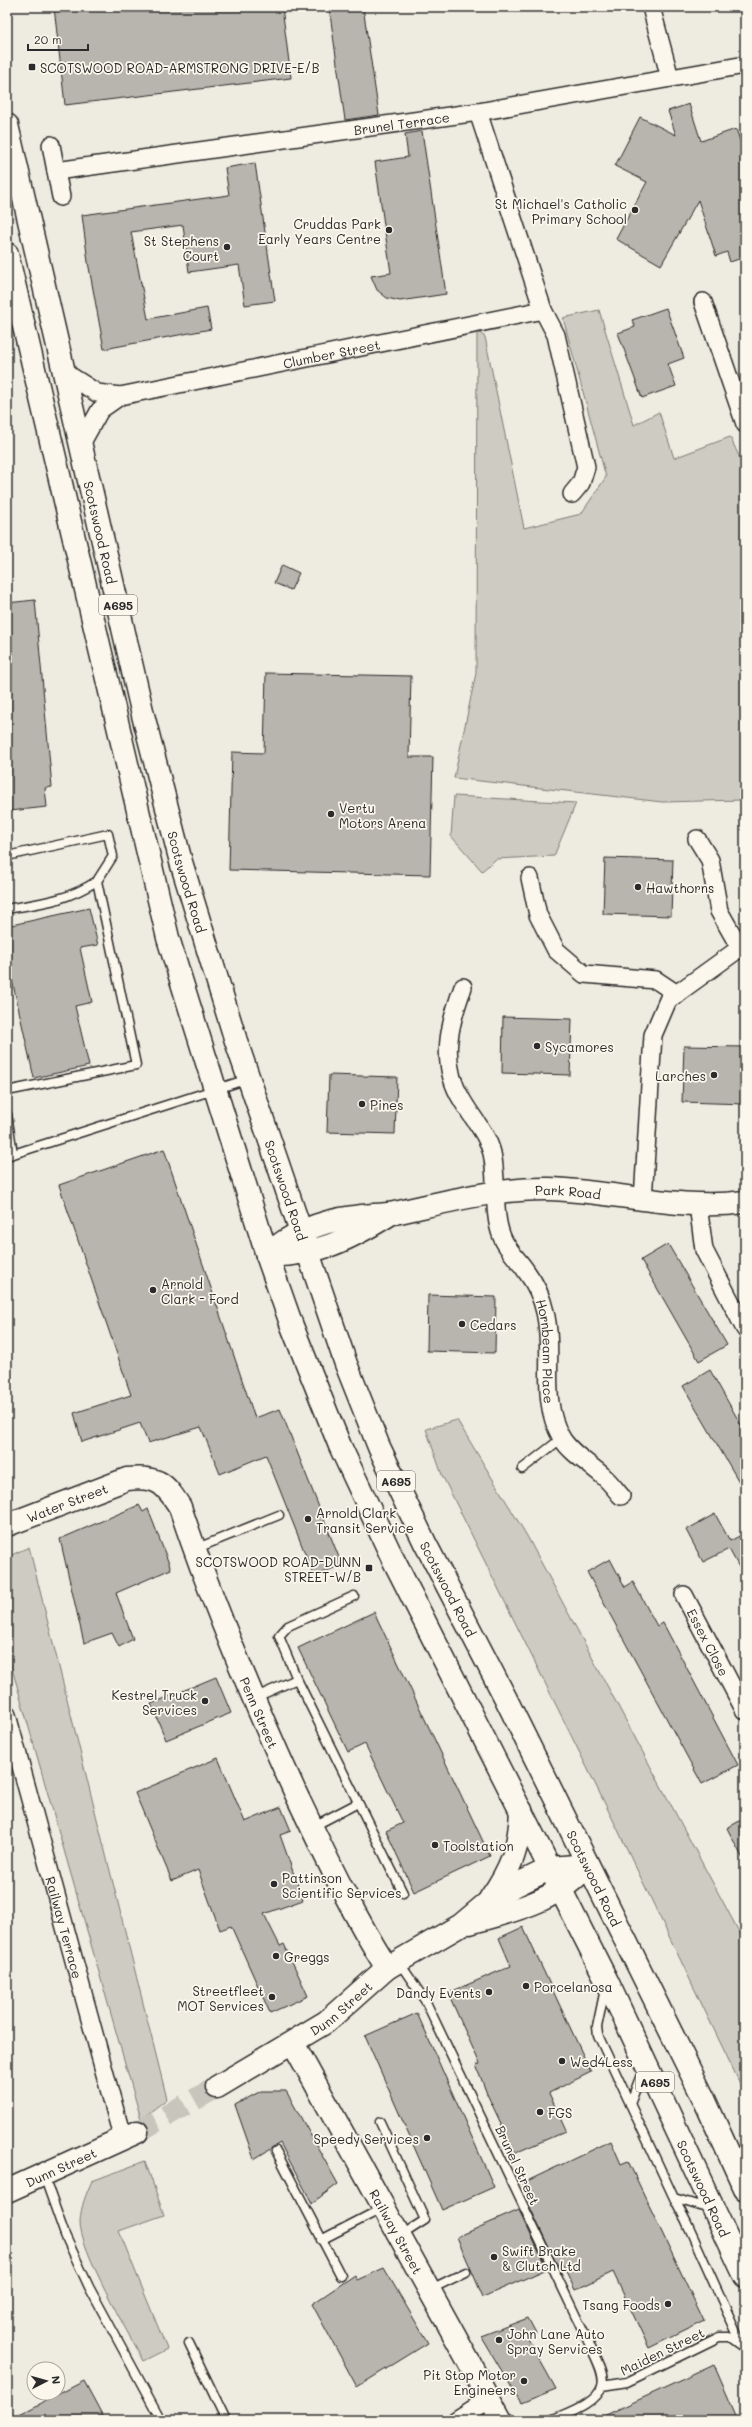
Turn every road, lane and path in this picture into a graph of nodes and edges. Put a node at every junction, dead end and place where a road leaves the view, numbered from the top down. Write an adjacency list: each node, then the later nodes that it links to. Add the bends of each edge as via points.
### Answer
1 (650, 7): 3 (street)
2 (745, 65): 3 (street, Brunel Terrace)
3 (670, 78): 4 (street, Brunel Terrace)
4 (478, 112): 7 (street, Brunel Terrace); 11 (street)
5 (7, 125): 12 (main road, Scotswood Road / A695)
6 (51, 145): 7 (street)
7 (56, 171): 8 (street)
8 (61, 197)
9 (7, 254): 26 (main road, Scotswood Road / A695, via 149,867 187,1005)
10 (703, 302): 14 (street)
11 (543, 310): 13 (street, Clumber Street); 16 (street, via 556,335 586,467 581,483)
12 (64, 372): 13 (street, Clumber Street, via 97,392); 15 (main road, Scotswood Road / A695)
13 (120, 396): 15 (street, Clumber Street, via 100,410)
14 (745, 424)
15 (81, 444): 25 (main road, Scotswood Road / A695, via 142,708 181,862)
16 (572, 494)
17 (697, 840): 22 (street, via 710,860 719,911)
18 (7, 856): 20 (lane, via 108,834 114,856)
19 (530, 878): 24 (street, via 538,915 556,950 584,974 656,980)
20 (97, 881): 21 (lane, via 63,899); 27 (lane, via 136,1065)
21 (7, 909)
22 (742, 951): 24 (street)
23 (463, 987): 30 (street, Hornbeam Place, via 449,1028 447,1048 451,1076 492,1152)
24 (677, 994): 31 (street, via 668,1000 653,1035)
25 (248, 1079): 26 (lane); 35 (main road, Scotswood Road / A695)
26 (214, 1090): 29 (lane); 37 (main road, Scotswood Road / A695)
27 (7, 1091)
28 (7, 1114): 29 (lane)
29 (10, 1155)
30 (497, 1190): 31 (main road, Park Road, via 549,1189); 34 (main road, Park Road); 39 (street, Hornbeam Place, via 497,1218 502,1236 534,1285 545,1311 550,1349 549,1405)
31 (643, 1200): 33 (main road, Park Road)
32 (745, 1202): 33 (main road, Park Road)
33 (698, 1205): 38 (street, via 704,1250)
34 (393, 1213): 35 (main road, Park Road, via 334,1221); 36 (main road, Park Road, via 342,1241)
35 (300, 1232): 36 (main road, Scotswood Road / A695); 37 (main road, Park Road, via 281,1242)
36 (307, 1254): 37 (main road, Park Road); 55 (main road, Scotswood Road / A695, via 379,1447)
37 (267, 1255): 53 (main road, Scotswood Road / A695, via 297,1339 357,1487)
38 (745, 1329)
39 (562, 1438): 40 (lane); 42 (street, Hornbeam Place, via 605,1477)
40 (522, 1469)
41 (127, 1479): 44 (main road, Water Street); 45 (main road, Penn Street, via 146,1477 170,1492 180,1507)
42 (621, 1496)
43 (279, 1515): 45 (lane)
44 (7, 1526)
45 (194, 1550): 49 (main road, Penn Street)
46 (684, 1595): 50 (street, Essex Close)
47 (354, 1596): 48 (lane, via 282,1630 279,1636 281,1644)
48 (297, 1679): 49 (lane); 52 (lane)
49 (252, 1699): 54 (main road, Penn Street)
50 (745, 1711)
51 (7, 1715): 68 (street, Railway Terrace)
52 (358, 1802): 54 (lane); 58 (lane)
53 (521, 1810): 56 (main road, Scotswood Road / A695); 59 (main road, Dunn Street, via 518,1846 500,1886)
54 (312, 1827): 61 (main road, Penn Street, via 349,1900)
55 (587, 1865): 56 (main road, Dunn Street); 57 (main road, Dunn Street, via 576,1879); 71 (main road, Scotswood Road / A695, via 705,2101)
56 (551, 1868): 57 (main road, Scotswood Road / A695); 59 (main road, Dunn Street, via 516,1885)
57 (562, 1890): 60 (main road, Dunn Street, via 525,1907); 62 (main road, Scotswood Road / A695)
58 (403, 1893)
59 (486, 1904): 60 (main road, Dunn Street)
60 (461, 1925): 61 (main road, Dunn Street)
61 (393, 1965): 63 (main road, Dunn Street, via 326,2022); 84 (lane, Brunel Street, via 426,2002 594,2354 602,2374)
62 (607, 1981): 64 (main road, Scotswood Road / A695); 66 (lane, via 598,2031)
63 (293, 2043): 65 (main road, Dunn Street); 74 (main road, Railway Street)
64 (646, 2063): 66 (lane); 75 (main road, Scotswood Road / A695)
65 (217, 2087)
66 (630, 2104): 73 (lane)
67 (380, 2122): 76 (lane, via 425,2220)
68 (130, 2136): 70 (main road, Dunn Street)
69 (276, 2151): 77 (lane)
70 (44, 2176): 72 (main road, Dunn Street); 86 (lane, via 65,2235 89,2287)
71 (745, 2189)
72 (7, 2191)
73 (674, 2198): 75 (lane); 83 (lane)
74 (383, 2208): 76 (main road, Railway Street); 77 (lane)
75 (715, 2211): 80 (main road, Scotswood Road / A695)
76 (399, 2236): 81 (main road, Railway Street)
77 (321, 2240): 79 (lane)
78 (466, 2272): 81 (lane)
79 (341, 2276)
80 (745, 2276)
81 (429, 2290): 85 (main road, Railway Street)
82 (189, 2343): 87 (lane)
83 (744, 2349): 84 (lane, Maiden Street, via 730,2337 719,2337 627,2382)
84 (602, 2386): 90 (lane, via 597,2396)
85 (489, 2399): 88 (street); 89 (main road, Railway Street)
86 (161, 2420)
87 (226, 2420)
88 (456, 2420)
89 (501, 2420)
90 (552, 2420)

